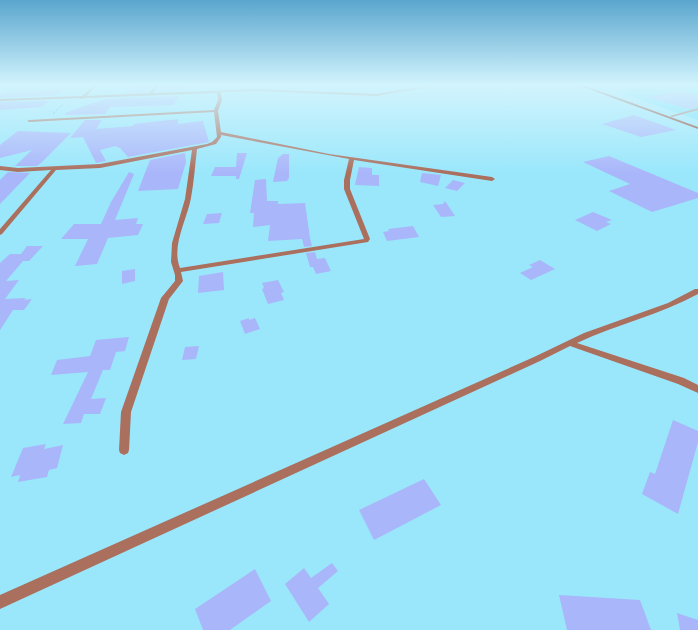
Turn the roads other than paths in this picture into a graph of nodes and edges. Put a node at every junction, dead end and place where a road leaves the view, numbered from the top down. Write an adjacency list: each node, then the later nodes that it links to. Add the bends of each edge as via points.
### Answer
1 (173, 113): 7 (street)
2 (216, 113): 10 (street)
3 (658, 113): 9 (street)
4 (665, 113): 6 (street)
5 (682, 113): 6 (street)
6 (672, 116): 8 (street)
7 (29, 122)
8 (698, 125)
9 (698, 128)
10 (219, 133): 11 (street, via 218,139 214,142); 12 (street)
11 (195, 147): 14 (street, via 119,163); 17 (street, via 188,199 175,243 174,262)
12 (352, 159): 15 (street); 17 (street, via 347,189 366,241)
13 (0, 168): 14 (street)
14 (55, 168): 16 (street)
15 (492, 179)
16 (0, 233)
17 (178, 270): 21 (street, via 179,281 165,298 126,412)
18 (698, 291): 19 (street, via 656,312 587,334)
19 (569, 343): 20 (street); 22 (street)
20 (698, 389)
21 (124, 450)
22 (0, 602)

